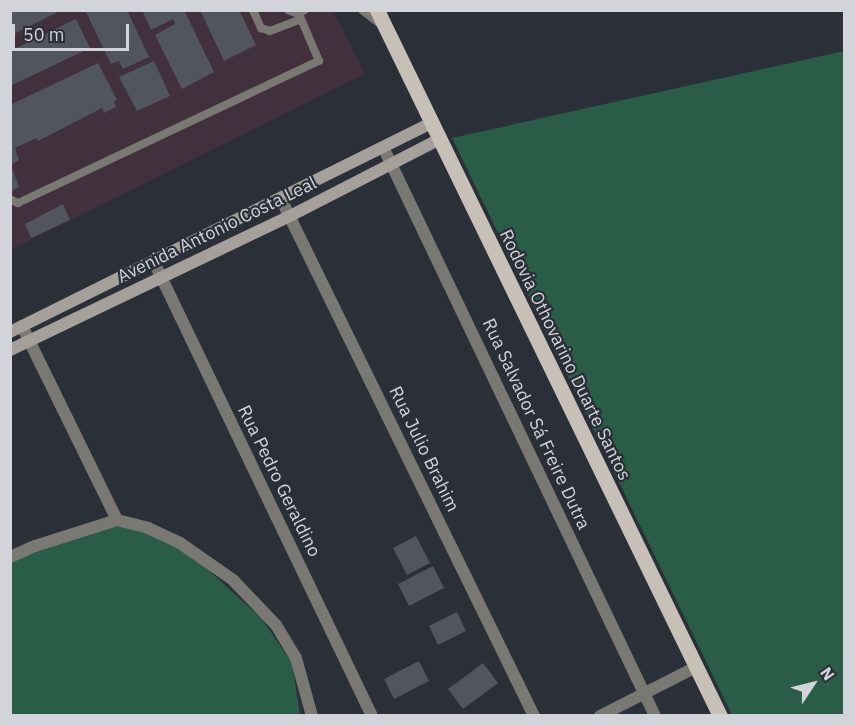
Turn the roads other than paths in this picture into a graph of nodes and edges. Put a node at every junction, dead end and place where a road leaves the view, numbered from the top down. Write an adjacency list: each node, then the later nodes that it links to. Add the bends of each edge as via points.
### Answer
1 (253, 10): 5 (lane, via 261,28 270,31)
2 (288, 10): 5 (lane)
3 (362, 10): 6 (lane)
4 (377, 10): 6 (main road, Rodovia Othovarino Duarte Santos)
5 (302, 14): 11 (lane, via 319,61 18,203)
6 (385, 27): 7 (main road, Rodovia Othovarino Duarte Santos)
7 (431, 123): 8 (main road, Rodovia Othovarino Duarte Santos); 9 (street, Avenida Antonio Costa Leal)
8 (438, 140): 10 (street, Avenida Antonio Costa Leal); 21 (main road, Rodovia Othovarino Duarte Santos)
9 (384, 149): 10 (street, Rua Salvador Sá Freire Dutra); 12 (street, Avenida Antonio Costa Leal)
10 (391, 163): 13 (street, Avenida Antonio Costa Leal); 22 (street, Rua Salvador Sá Freire Dutra)
11 (10, 199)
12 (281, 199): 13 (street, Rua Julio Brahim); 14 (street, Avenida Antonio Costa Leal)
13 (290, 216): 15 (street, Avenida Antonio Costa Leal); 25 (street, Rua Julio Brahim)
14 (154, 262): 15 (street, Rua Pedro Geraldino); 16 (street, Avenida Antonio Costa Leal)
15 (162, 277): 17 (street, Avenida Antonio Costa Leal); 24 (street, Rua Pedro Geraldino)
16 (16, 329): 17 (street)
17 (28, 341): 18 (street, Avenida Antonio Costa Leal); 19 (street)
18 (10, 350)
19 (117, 520): 20 (street); 23 (street, via 148,528 180,543 233,580 276,625 296,658)
20 (10, 557)
21 (696, 668): 22 (street); 28 (main road, Rodovia Othovarino Duarte Santos)
22 (644, 693): 26 (street); 27 (street, Rua Salvador Sá Freire Dutra)
23 (312, 716)
24 (372, 716)
25 (534, 716)
26 (600, 716)
27 (655, 716)
28 (720, 716)

